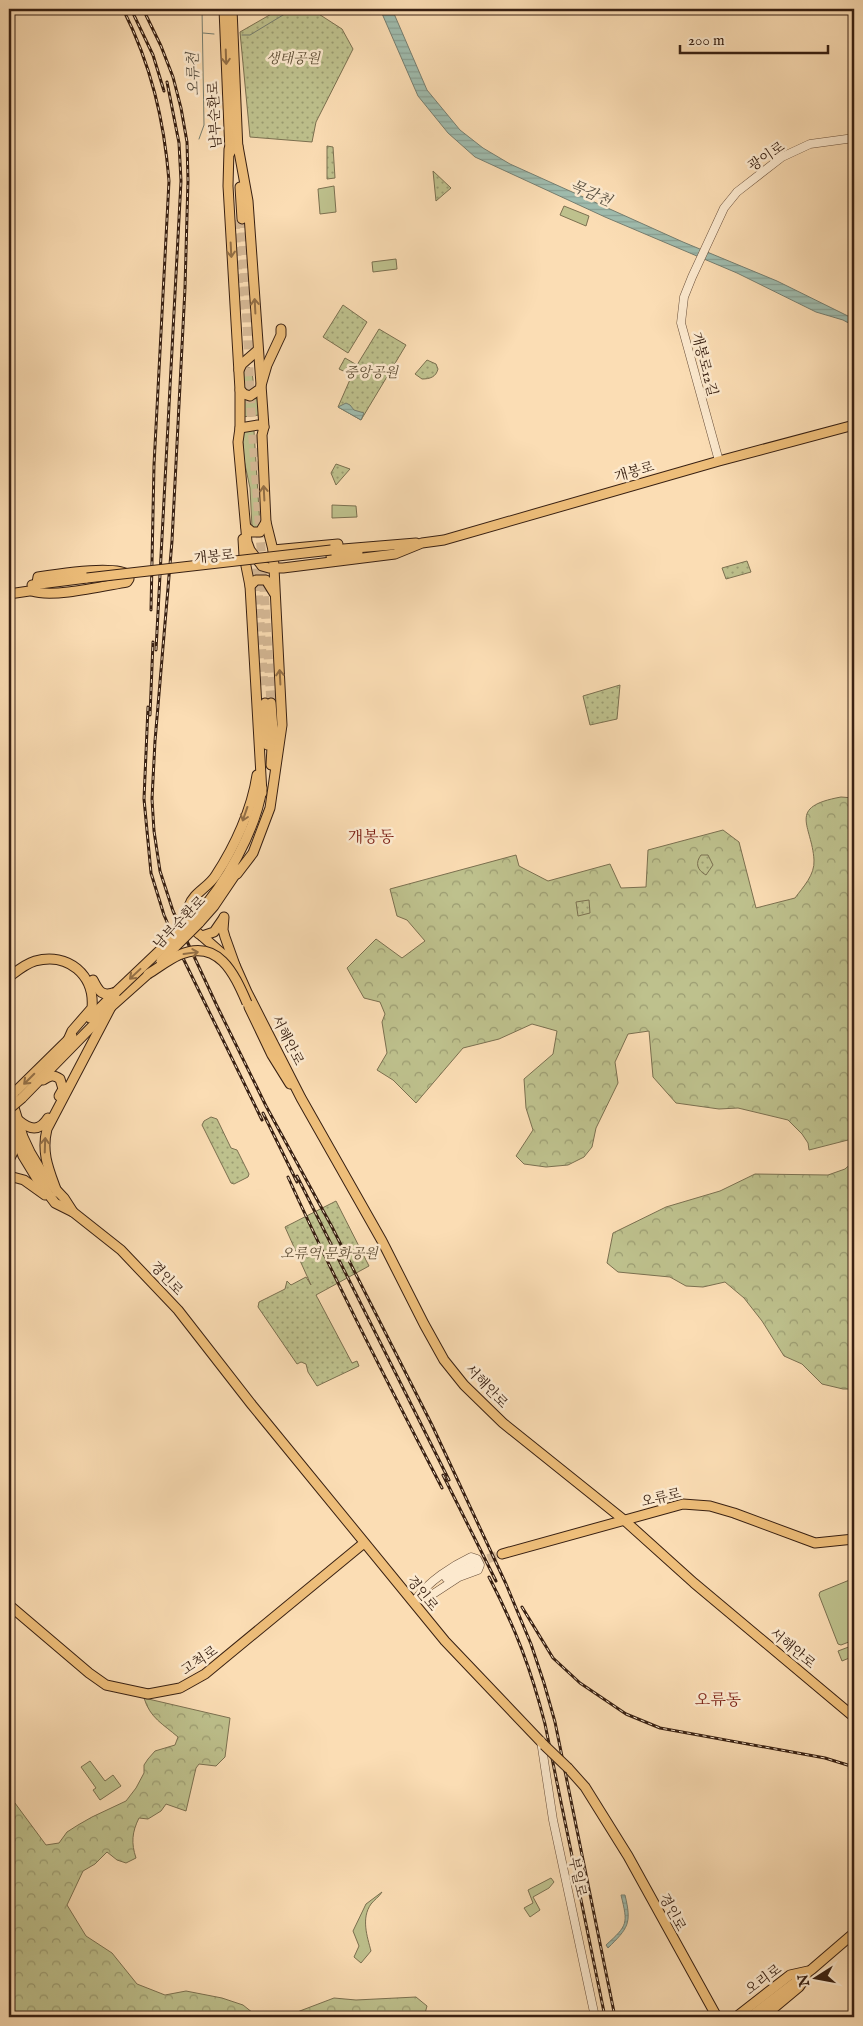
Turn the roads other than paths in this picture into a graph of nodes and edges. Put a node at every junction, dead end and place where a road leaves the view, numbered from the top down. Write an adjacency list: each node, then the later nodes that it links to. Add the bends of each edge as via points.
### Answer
1 (224, 9): 4 (main road, 남부순환로, one-way to 4)
2 (232, 9): 4 (main road, 남부순환로)
3 (854, 138): 6 (street, 광이로, via 810,144 782,157 737,192 724,208)
4 (234, 148): 5 (main road, 남부순환로); 8 (main road, one-way to 4, via 248,201); 9 (main road, one-way to 9, via 228,186)
5 (239, 220)
6 (694, 274): 16 (street, 개봉로12길, via 684,297 681,323)
7 (282, 329): 11 (main road)
8 (257, 351): 9 (main road); 10 (main road)
9 (241, 366): 10 (main road, via 253,364); 12 (main road)
10 (259, 369): 11 (main road)
11 (260, 389): 12 (main road, via 250,396); 13 (main road)
12 (240, 390): 14 (main road)
13 (263, 423): 14 (main road); 18 (main road, one-way to 13)
14 (240, 425): 17 (main road, via 238,442)
15 (854, 425): 16 (main road, 개봉로)
16 (719, 461): 21 (main road, 개봉로, via 444,540)
17 (242, 491): 19 (main road); 25 (main road, via 244,556)
18 (266, 522): 19 (main road, via 260,532 252,532); 22 (main road)
19 (246, 527): 24 (main road, via 250,550 262,566)
20 (383, 542): 21 (main road, via 412,538); 22 (main road); 23 (main road, 개봉로)
21 (422, 543): 23 (main road, 개봉로, via 394,549); 24 (main road, via 395,554)
22 (272, 550): 24 (main road)
23 (331, 553): 26 (main road, 개봉로)
24 (274, 568): 29 (main road)
25 (250, 586): 29 (main road, via 256,580 266,580); 31 (main road)
26 (34, 587): 26 (main road, via 38,593 54,592 126,582 129,575 125,571 96,570 38,577); 27 (main road, 개봉로); 28 (main road, 개봉로)
27 (9, 588)
28 (9, 594)
29 (276, 595): 34 (main road, one-way to 29, via 253,853 264,827 275,781 282,725)
30 (9, 716): 32 (main road)
31 (259, 750): 33 (main road); 36 (main road, one-way to 36, via 257,778 234,844 216,875 195,896 188,909 190,924)
32 (9, 757)
33 (262, 792): 34 (main road, 남부순환로, via 268,703 272,760 263,817); 35 (main road, 남부순환로, via 255,819 227,874)
34 (237, 874): 35 (main road, 남부순환로)
35 (198, 920): 41 (main road, 남부순환로, bridge); 43 (main road, 남부순환로, one-way to 43, bridge)
36 (202, 936): 37 (main road, 서해안로, via 214,932 224,917); 38 (main road)
37 (225, 937): 38 (main road, via 218,937); 39 (main road, 서해안로)
38 (212, 945): 39 (main road)
39 (235, 965): 48 (main road, 서해안로)
40 (9, 972): 43 (main road, via 31,958 54,955 77,963 86,970 100,993)
41 (148, 974): 43 (main road, 남부순환로); 48 (main road, one-way to 48, bridge, via 179,955 203,952 223,961 232,971 282,1073)
42 (9, 977): 45 (main road, via 32,962 45,959 64,962 81,972 91,988 92,1008 72,1030)
43 (118, 996): 44 (main road, 남부순환로); 45 (main road, 남부순환로)
44 (112, 1007): 46 (main road, 남부순환로); 54 (main road, one-way to 44, via 45,1157 47,1129)
45 (68, 1040): 47 (main road, 남부순환로, one-way to 47)
46 (36, 1083): 47 (main road, 남부순환로); 50 (main road, via 55,1076 60,1079 63,1089 42,1126 31,1128)
47 (13, 1095): 49 (main road, 남부순환로, bridge); 50 (main road, 경인로)
48 (301, 1098): 57 (main road, 서해안로, via 382,1241 444,1360 488,1410)
49 (9, 1109)
50 (13, 1119): 51 (main road, 경인로); 54 (main road, 경인로, via 46,1179)
51 (13, 1131): 52 (main road, via 14,1150); 55 (main road, 경인로, via 23,1156)
52 (9, 1160)
53 (9, 1176): 55 (main road, via 29,1183)
54 (57, 1192): 56 (main road, 경인로)
55 (55, 1203): 56 (main road, 경인로)
56 (73, 1212): 59 (main road, 경인로, via 121,1250 178,1310)
57 (624, 1520): 58 (main road, 오류로, via 683,1504 710,1506 815,1543); 60 (main road, 오류로); 64 (main road, 서해안로)
58 (854, 1538)
59 (364, 1543): 62 (main road, 경인로); 63 (main road, 고척로, via 205,1674 180,1688 148,1694 106,1685)
60 (502, 1554)
61 (475, 1563): 62 (street)
62 (414, 1600): 62 (street, via 430,1596 459,1577 478,1570 477,1559 472,1557 462,1561 427,1586); 65 (main road, 경인로, via 445,1641)
63 (9, 1605)
64 (854, 1717)
65 (543, 1743): 68 (street, 부일로, via 553,1820); 69 (main road, 경인로, bridge, via 584,1787 628,1856)
66 (854, 1933): 67 (main road, 오리로)
67 (811, 1970): 70 (main road, 오리로, via 790,1975); 71 (main road, 오리로); 72 (main road, 오리로, via 800,1987)
68 (595, 2017)
69 (716, 2017)
70 (736, 2017)
71 (750, 2017)
72 (763, 2017)

